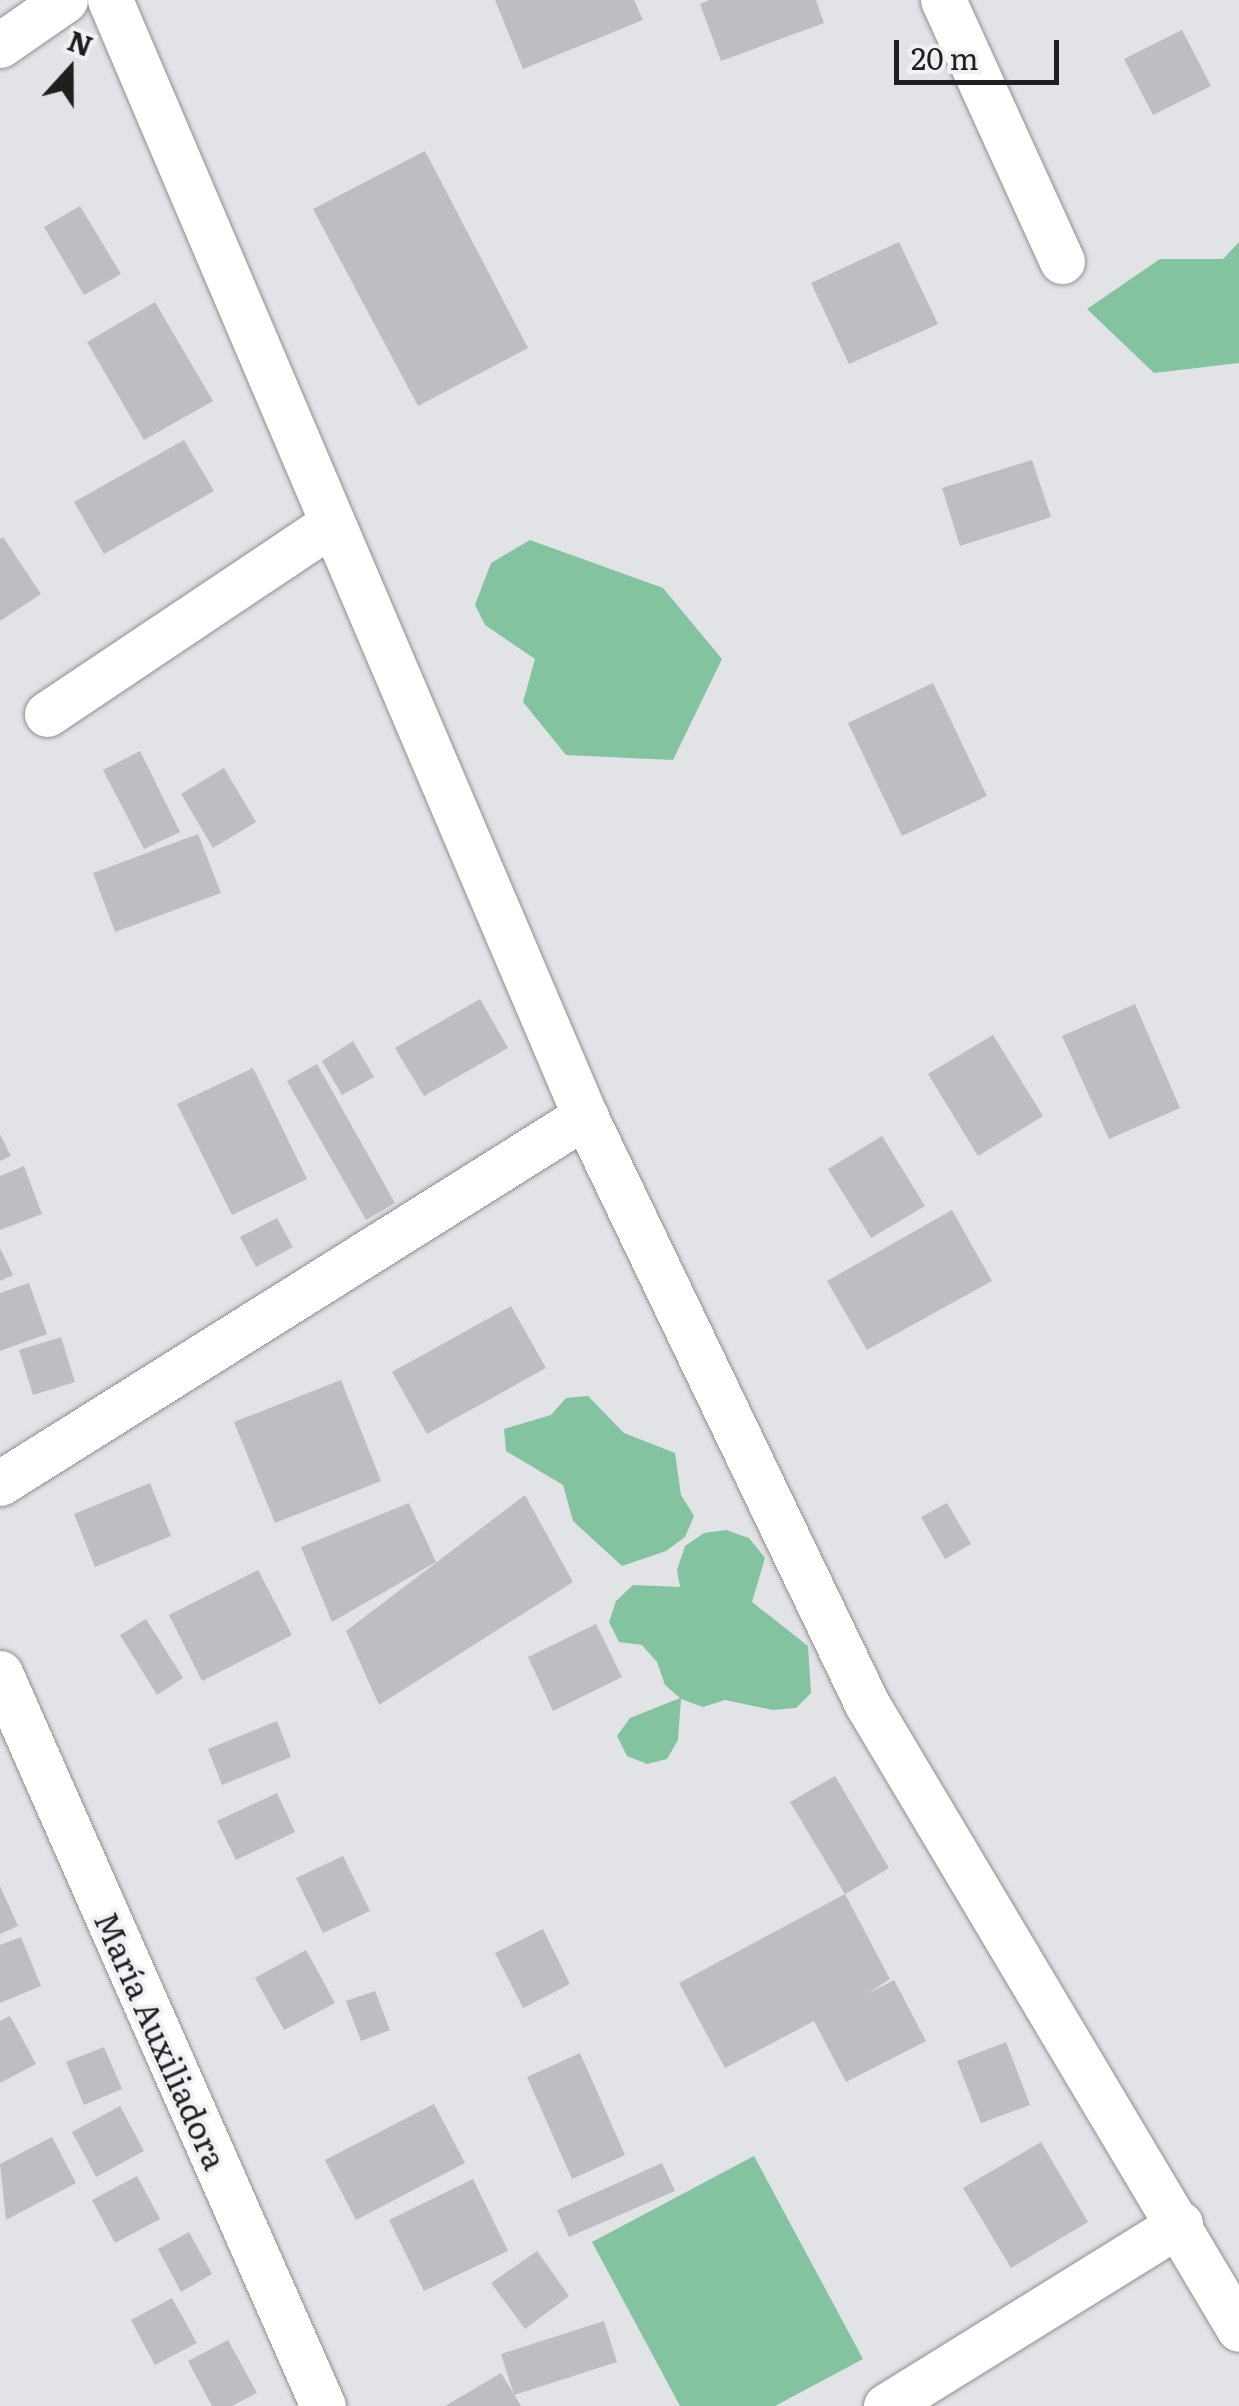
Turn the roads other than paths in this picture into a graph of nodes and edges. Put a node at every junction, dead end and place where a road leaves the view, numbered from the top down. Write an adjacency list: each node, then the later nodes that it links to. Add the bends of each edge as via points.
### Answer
1 (65, 0): 4 (street)
2 (110, 0): 6 (street)
3 (944, 0): 5 (street)
4 (0, 44)
5 (1062, 260)
6 (332, 523): 7 (street); 8 (street)
7 (47, 714)
8 (584, 1116): 9 (street); 11 (street, via 867,1704)
9 (0, 1483)
10 (0, 1673): 13 (street, María Auxiliadora)
11 (1180, 2224): 12 (street); 14 (street)
12 (1239, 2329)
13 (323, 2406)
14 (886, 2406)

